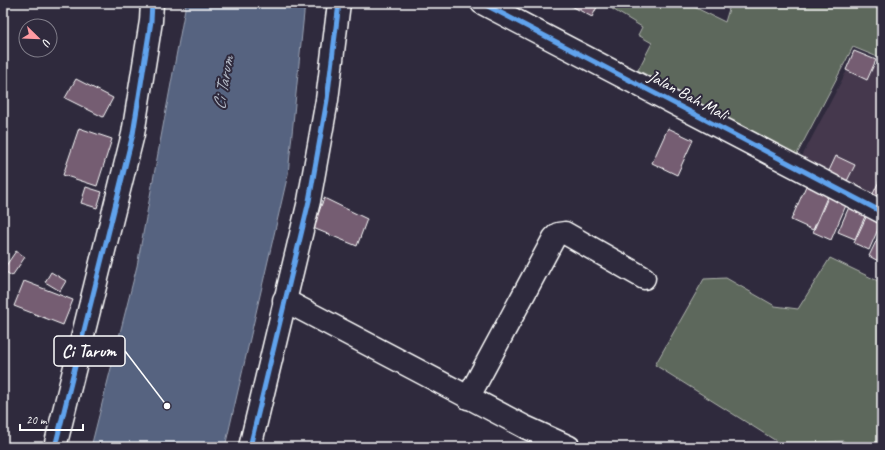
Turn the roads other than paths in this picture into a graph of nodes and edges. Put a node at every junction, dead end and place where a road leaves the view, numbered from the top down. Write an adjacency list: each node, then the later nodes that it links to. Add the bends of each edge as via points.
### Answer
1 (152, 3): 8 (street, via 133,134)
2 (339, 3): 6 (street, via 327,100 309,201)
3 (482, 3): 4 (street, Jalan Bah Mali)
4 (882, 212)
5 (644, 278): 7 (street, via 565,233 558,234)
6 (284, 300): 7 (street); 9 (street)
7 (468, 398): 10 (street)
8 (55, 447)
9 (250, 447)
10 (569, 447)

